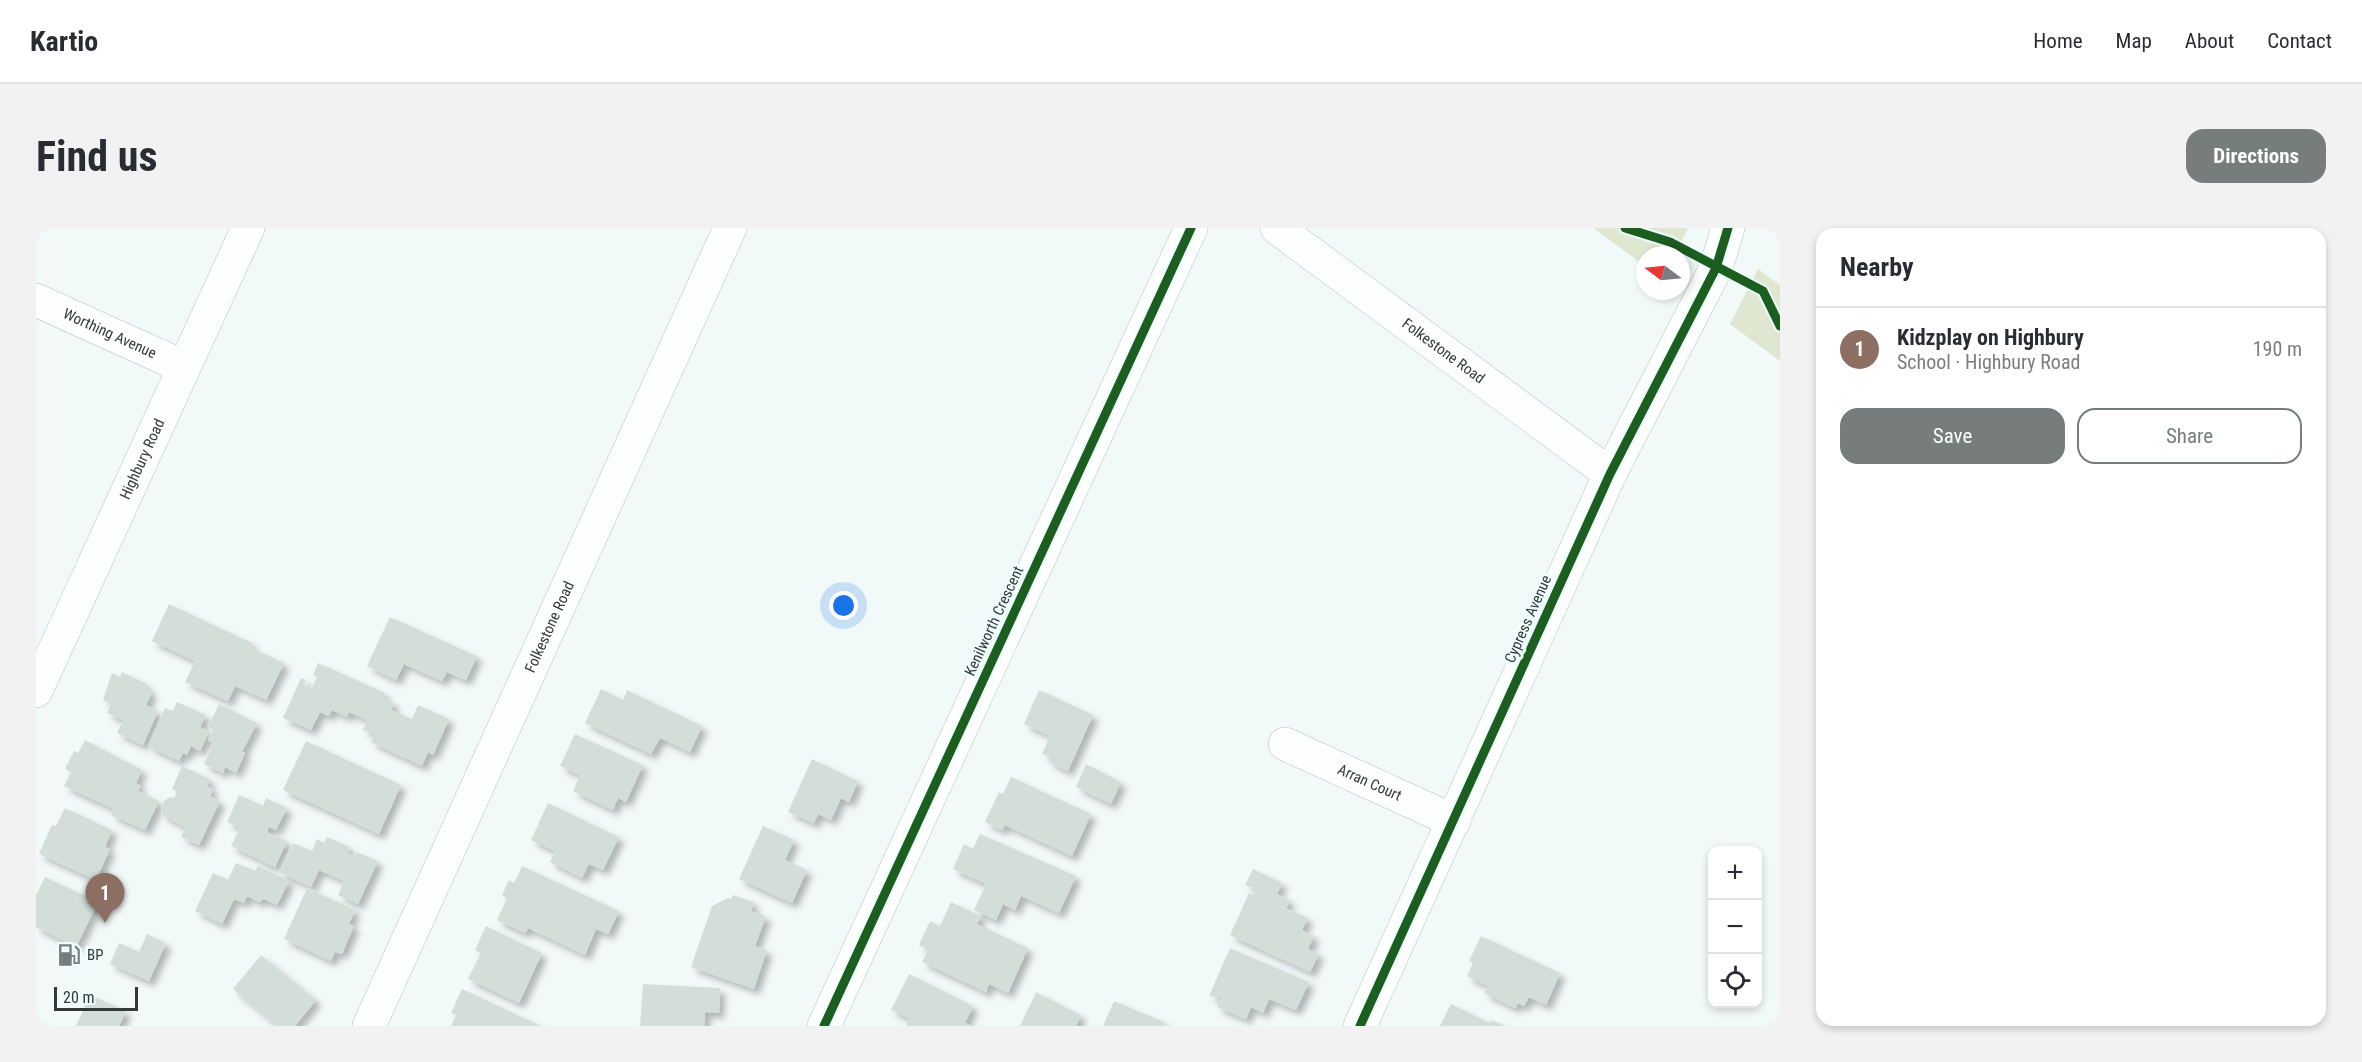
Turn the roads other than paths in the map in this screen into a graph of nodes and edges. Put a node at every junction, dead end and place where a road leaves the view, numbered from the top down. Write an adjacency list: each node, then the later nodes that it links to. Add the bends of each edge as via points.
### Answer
1 (248, 228): 7 (street, Highbury Road)
2 (730, 228): 12 (street, Folkestone Road)
3 (1191, 228): 13 (street, Kenilworth Crescent)
4 (1278, 228): 8 (street, Folkestone Road)
5 (1728, 228): 8 (street, Cypress Avenue, via 1716,268)
6 (36, 300): 7 (street, Worthing Avenue)
7 (184, 367): 9 (street, Highbury Road)
8 (1610, 474): 11 (street, Cypress Avenue)
9 (36, 691)
10 (1285, 744): 11 (street, Arran Court)
11 (1454, 821): 14 (street, Cypress Avenue)
12 (369, 1026)
13 (824, 1026)
14 (1360, 1026)

